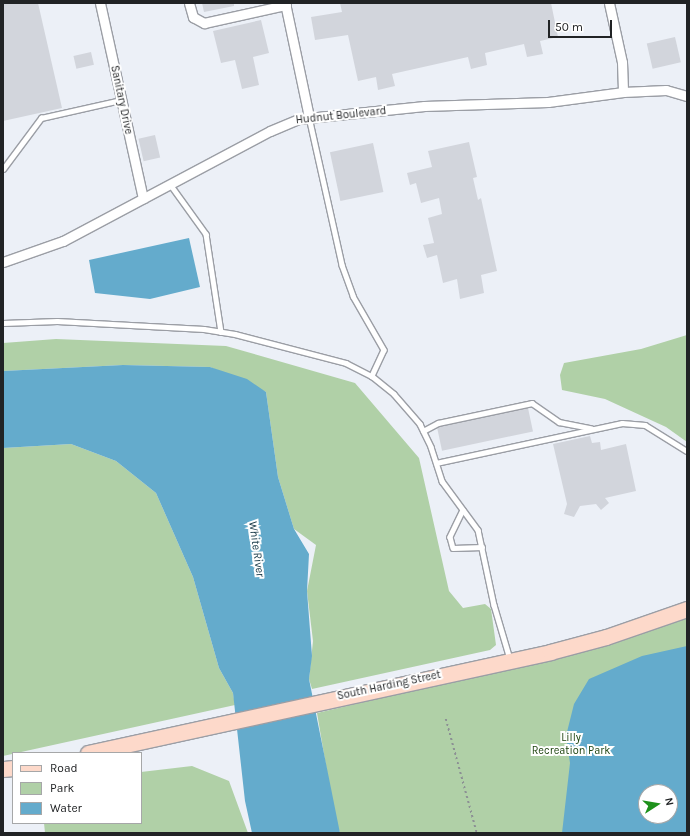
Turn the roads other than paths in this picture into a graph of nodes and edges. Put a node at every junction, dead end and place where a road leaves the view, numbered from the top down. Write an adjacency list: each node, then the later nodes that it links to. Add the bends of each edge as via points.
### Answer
1 (100, 3): 7 (street, Sanitary Drive)
2 (189, 3): 4 (street, via 193,17 204,23)
3 (609, 3): 5 (street, via 622,62)
4 (285, 4): 8 (street)
5 (623, 92): 6 (street, Hudnut Boulevard, via 666,90); 8 (street, Hudnut Boulevard, via 548,102 424,106)
6 (687, 96)
7 (121, 100): 9 (lane, via 41,118); 11 (street, Sanitary Drive)
8 (309, 117): 10 (street, Hudnut Boulevard, via 275,128); 15 (lane, via 342,265 352,296 384,350)
9 (3, 169)
10 (170, 184): 11 (street, Hudnut Boulevard); 14 (lane, via 206,234)
11 (143, 198): 12 (street, Hudnut Boulevard, via 63,241)
12 (3, 262)
13 (3, 323): 14 (lane, via 57,321)
14 (221, 332): 15 (lane, via 346,363)
15 (372, 376): 17 (lane, via 394,394)
16 (594, 429): 17 (lane, via 559,422 532,403 438,423); 18 (lane, via 622,423 645,425); 19 (lane)
17 (423, 431): 19 (lane)
18 (687, 451)
19 (436, 463): 20 (lane, via 442,481)
20 (463, 510): 21 (lane, via 478,530); 21 (lane, via 450,537 453,548)
21 (482, 547): 23 (lane, via 494,605)
22 (687, 609): 23 (main road, South Harding Street, via 594,640)
23 (510, 660): 24 (main road, South Harding Street)
24 (92, 752)

